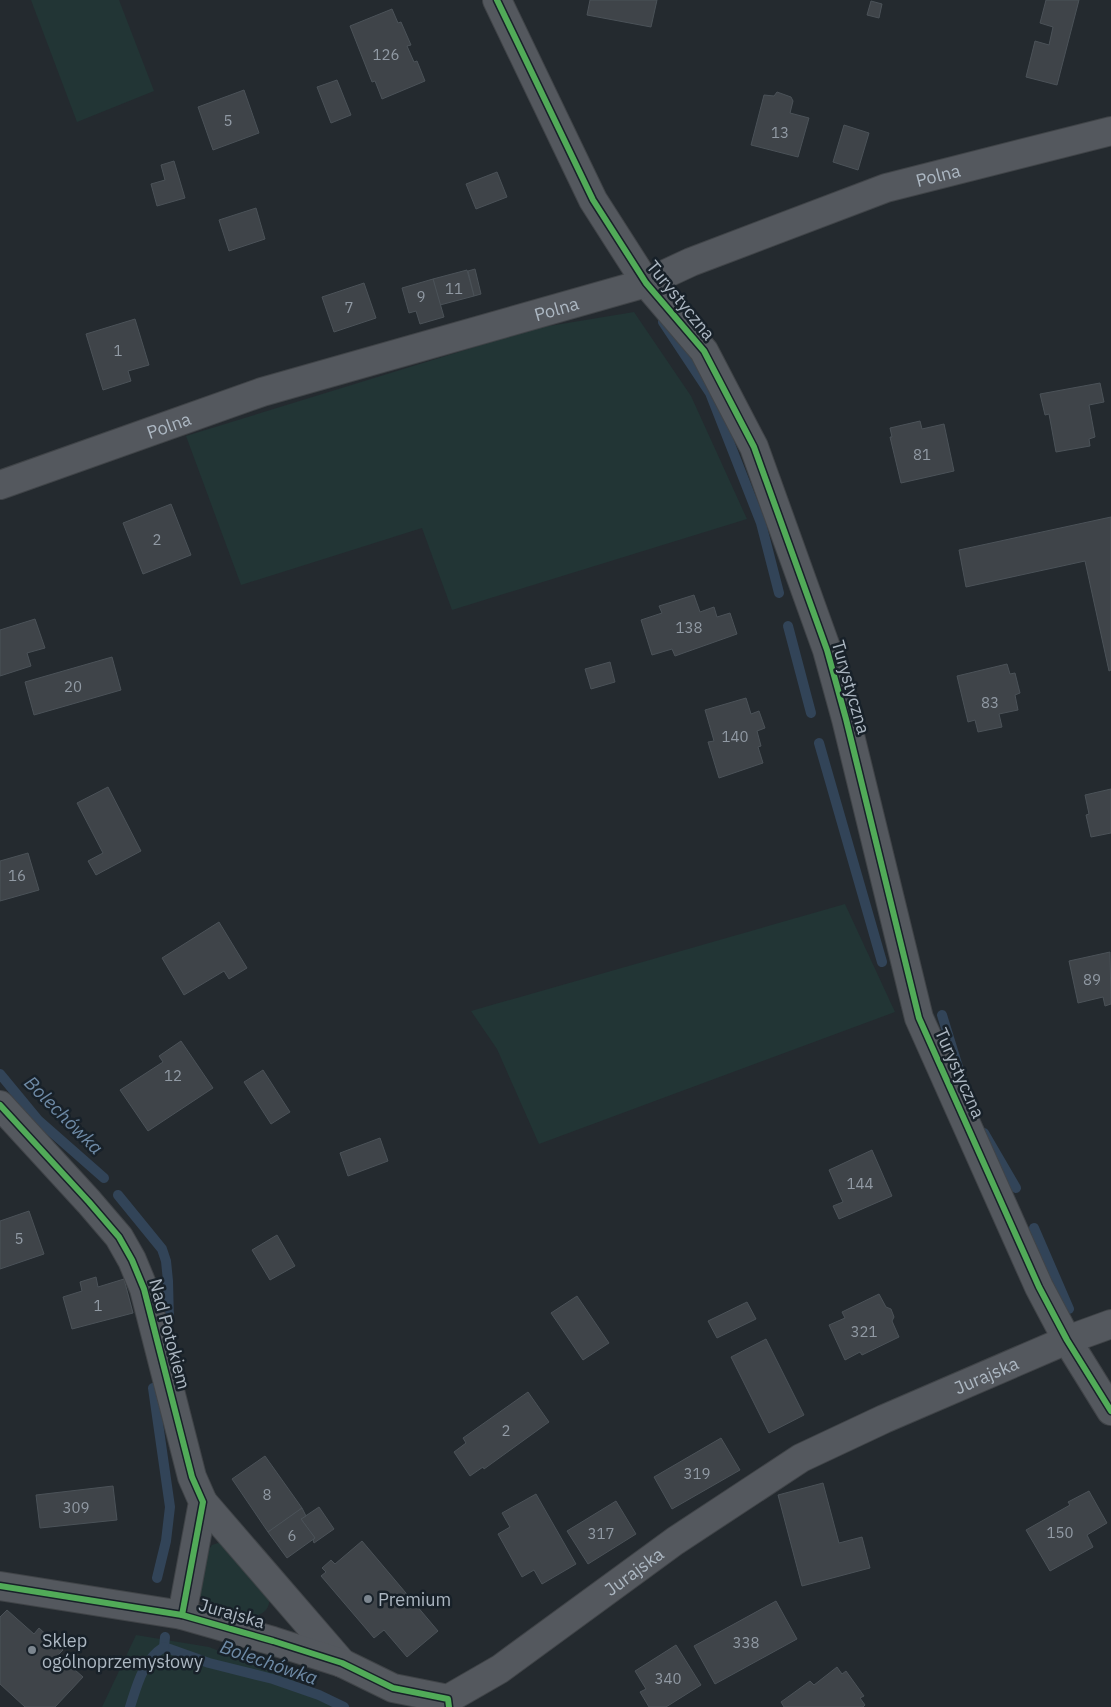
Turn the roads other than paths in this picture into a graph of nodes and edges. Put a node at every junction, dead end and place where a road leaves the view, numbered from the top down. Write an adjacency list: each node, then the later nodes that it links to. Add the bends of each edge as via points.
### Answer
1 (497, 0): 3 (street, Turystyczna, via 594,200)
2 (1111, 131): 3 (street, Polna, via 886,188 692,262)
3 (646, 283): 4 (street, Polna, via 262,392); 7 (street, Turystyczna, via 704,351 754,447 827,650 919,1018 1039,1286)
4 (0, 485)
5 (0, 1105): 9 (street, Nad Potokiem, via 119,1237 132,1260 144,1289 192,1477)
6 (1111, 1324): 7 (street, Jurajska)
7 (1067, 1340): 8 (street, Turystyczna); 13 (street, Jurajska, via 800,1458 675,1541 500,1669)
8 (1111, 1411)
9 (203, 1502): 11 (street); 12 (street, Nad Potokiem)
10 (0, 1586): 11 (street, Jurajska)
11 (182, 1615): 12 (street, Jurajska)
12 (342, 1663): 13 (street, Jurajska, via 393,1688)
13 (448, 1703)

